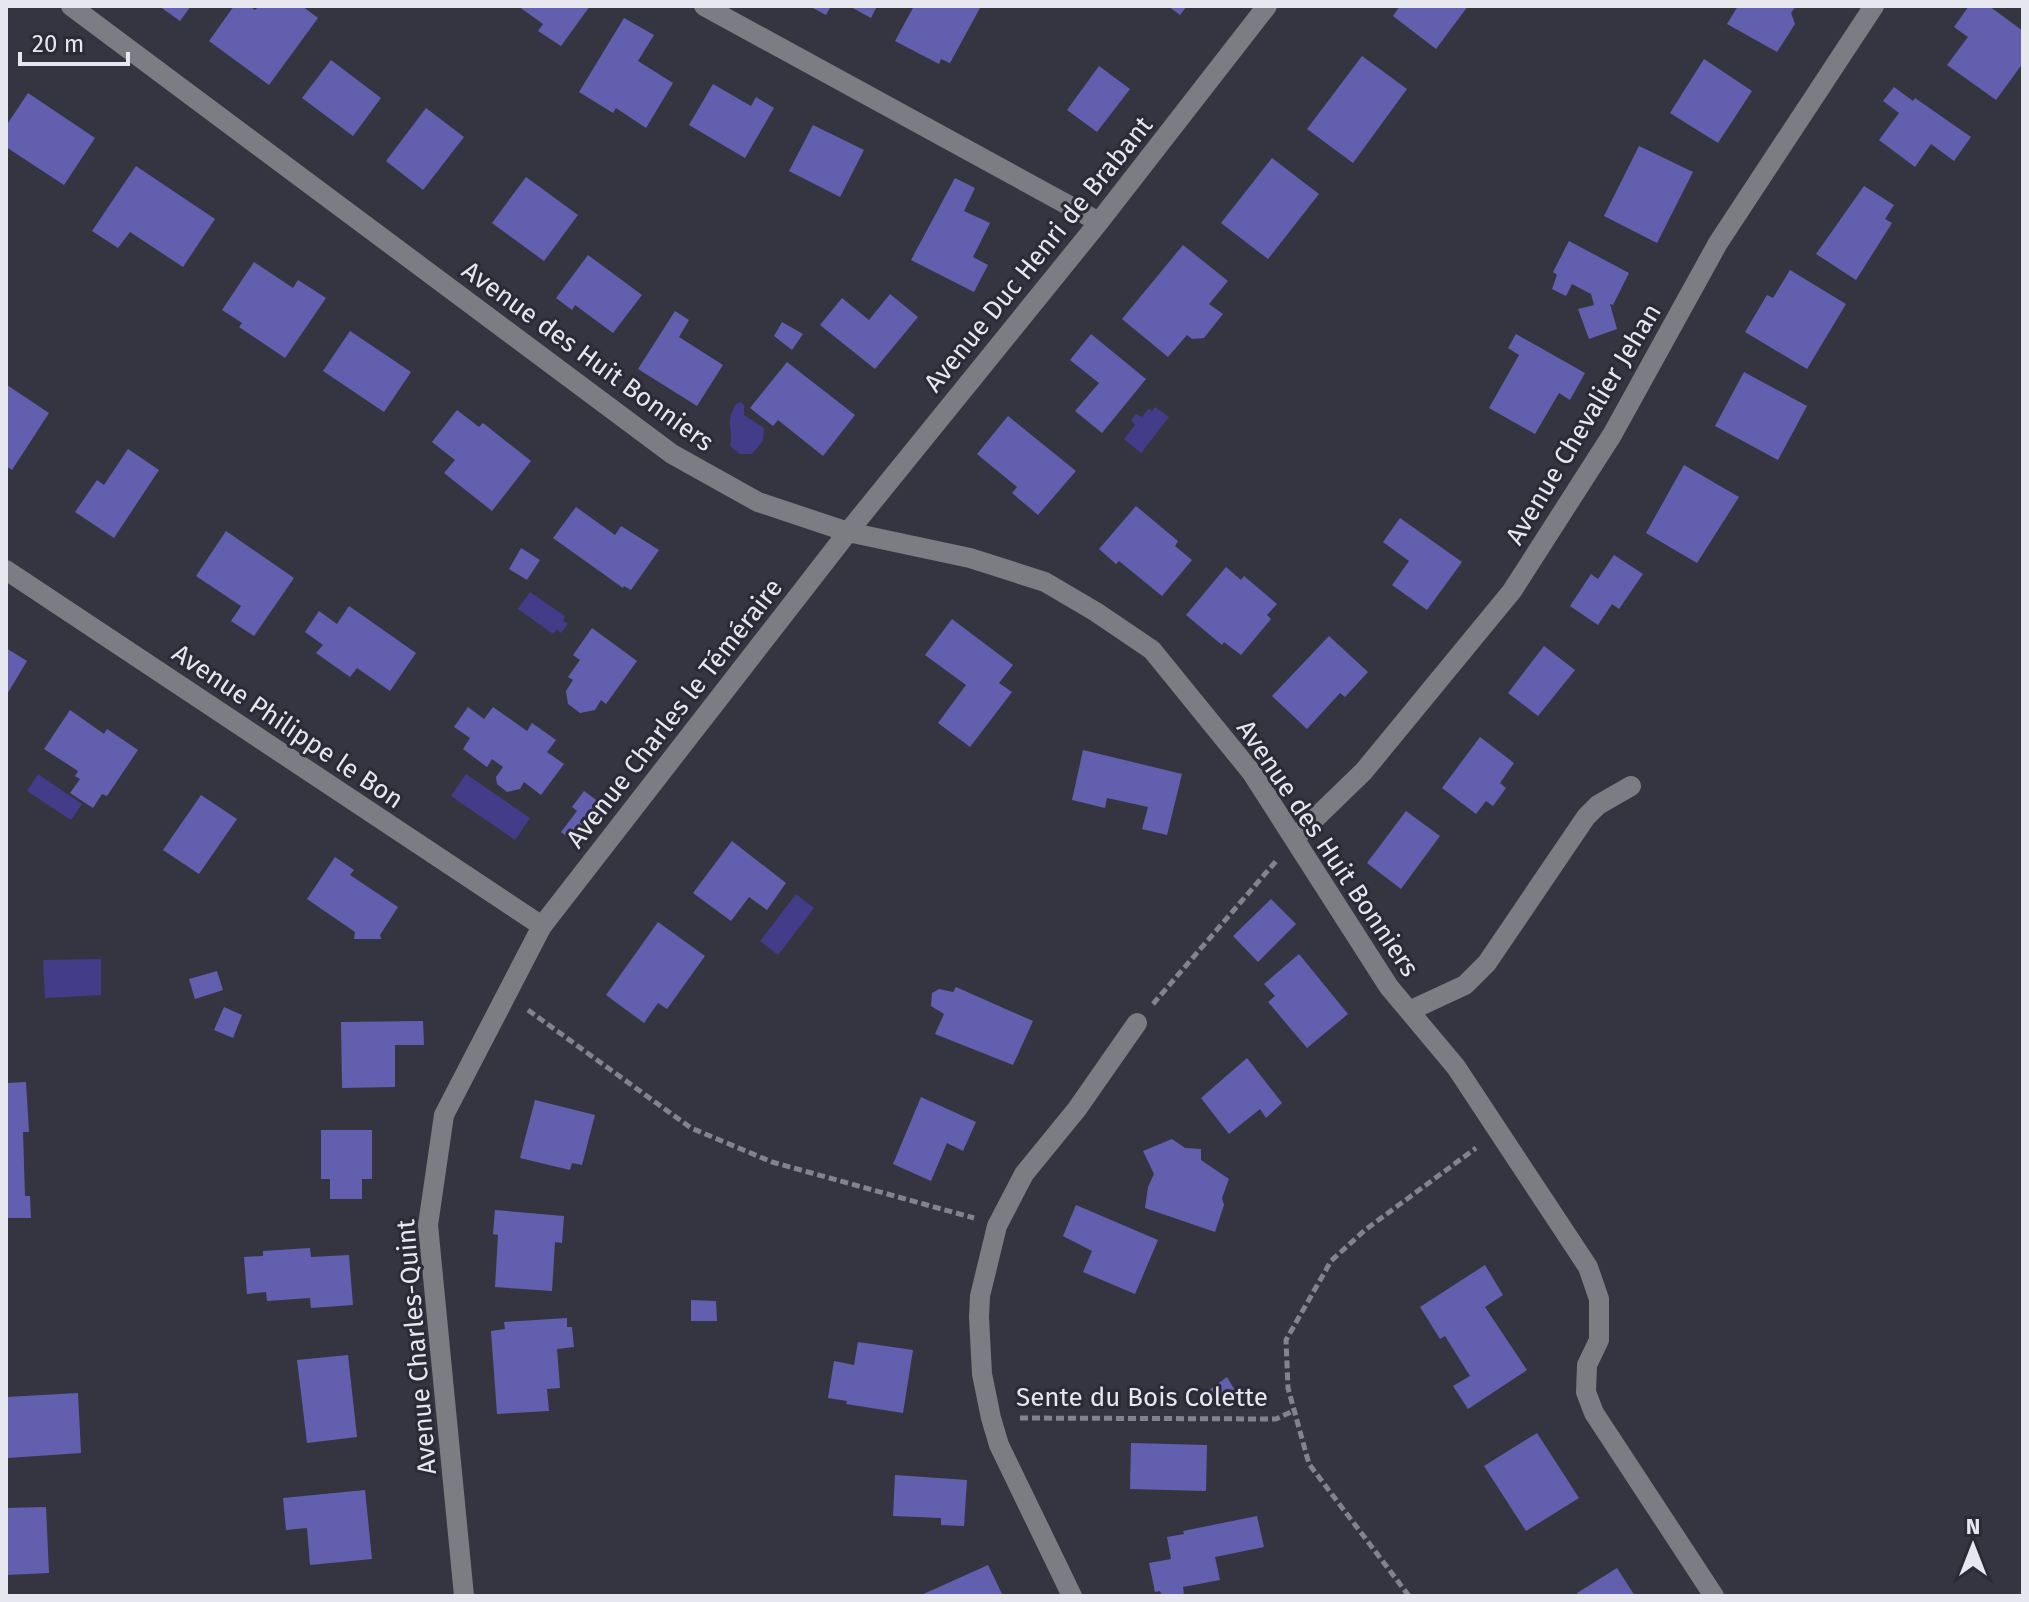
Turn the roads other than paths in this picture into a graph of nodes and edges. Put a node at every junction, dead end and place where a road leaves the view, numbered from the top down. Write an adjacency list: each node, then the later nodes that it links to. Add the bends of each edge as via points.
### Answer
1 (71, 6): 6 (street, Avenue des Huit Bonniers, via 672,454 758,502)
2 (704, 6): 5 (street)
3 (1267, 6): 5 (street, Avenue Duc Henri de Brabant)
4 (1874, 6): 9 (street, Avenue Chevalier Jehan, via 1718,243 1612,435 1512,591 1364,771)
5 (1099, 222): 6 (street, Avenue Duc Henri de Brabant)
6 (848, 532): 9 (street, Avenue des Huit Bonniers, via 970,558 1045,582 1152,650 1252,773); 10 (street, Avenue Charles le Téméraire)
7 (6, 570): 10 (street, Avenue Philippe le Bon)
8 (1631, 786): 11 (street, via 1586,817 1487,963 1465,985)
9 (1295, 838): 11 (street, Avenue des Huit Bonniers)
10 (542, 926): 13 (street, Avenue Charles-Quint, via 444,1115 428,1225)
11 (1409, 1011): 15 (street, Avenue des Huit Bonniers, via 1456,1067 1588,1267 1599,1299 1599,1340 1587,1365 1586,1392 1594,1413)
12 (1137, 1023): 14 (street, via 1024,1174 997,1226 979,1317 982,1374 999,1445)
13 (464, 1596)
14 (1072, 1596)
15 (1714, 1596)

